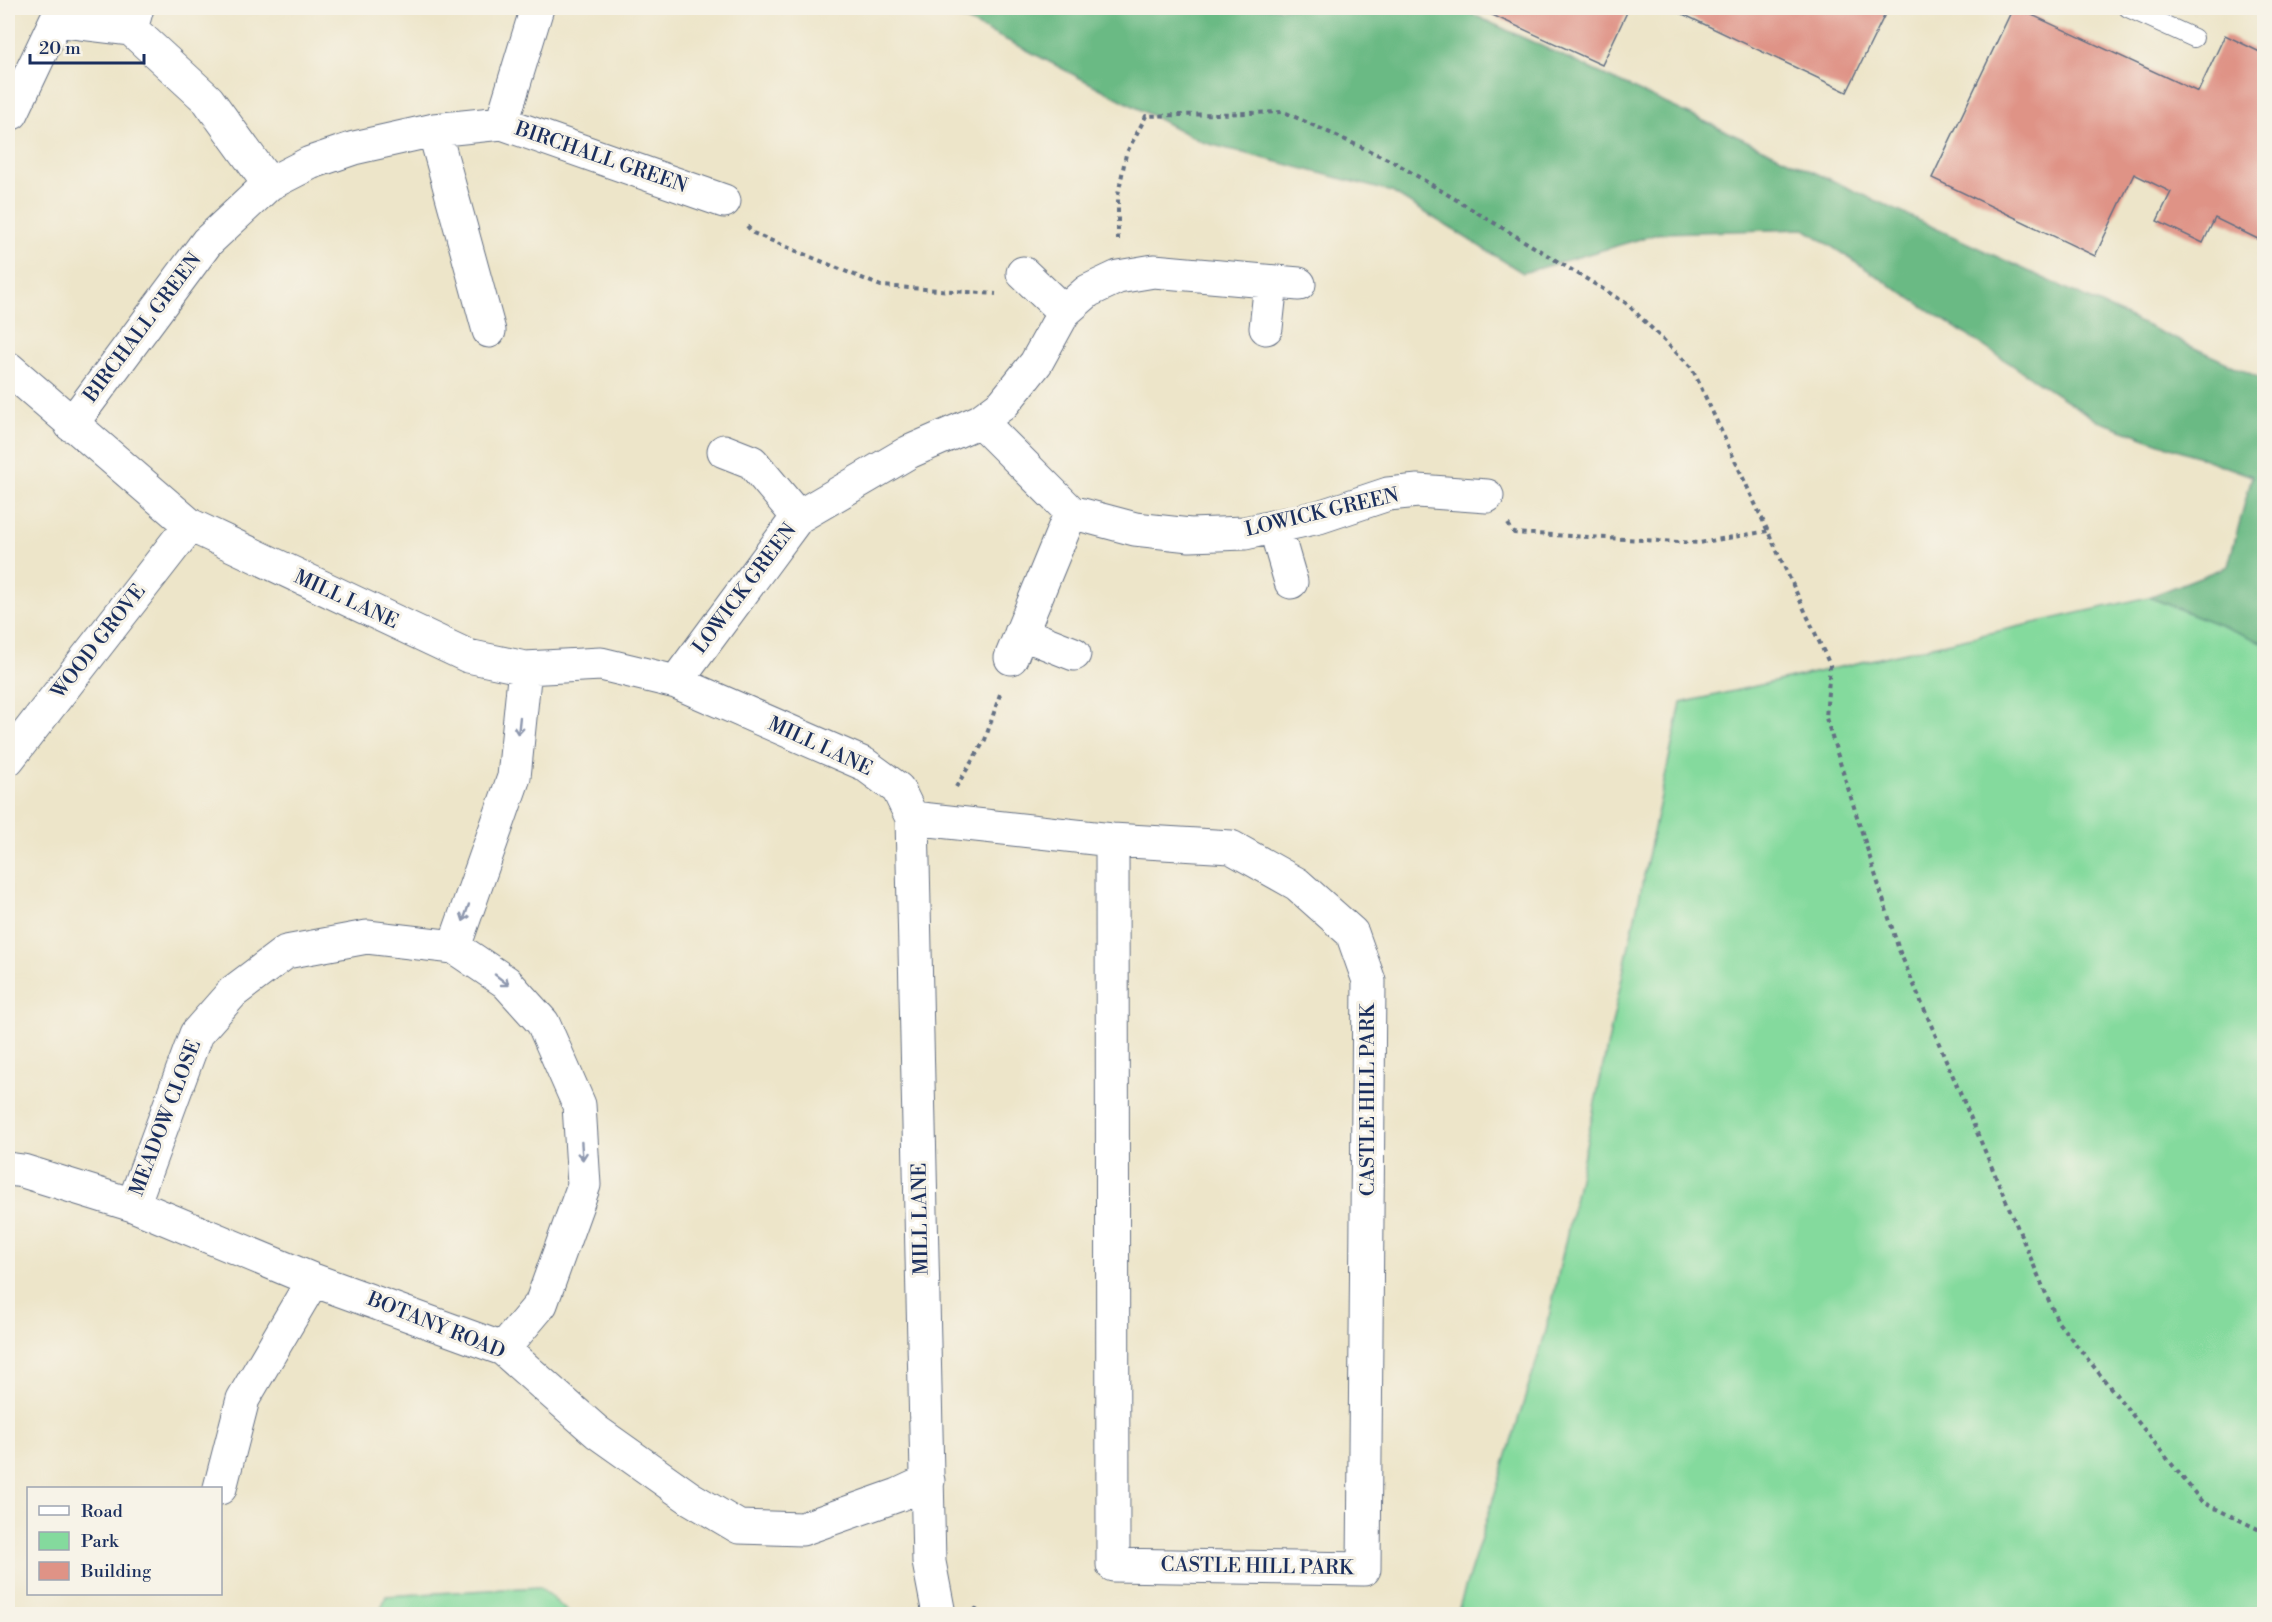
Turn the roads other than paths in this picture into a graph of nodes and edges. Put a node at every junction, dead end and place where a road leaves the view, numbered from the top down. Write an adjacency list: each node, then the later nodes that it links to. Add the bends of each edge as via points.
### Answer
1 (537, 8): 6 (street)
2 (2128, 8): 4 (lane)
3 (134, 18): 5 (street, via 56,20); 8 (street, via 208,100)
4 (2194, 38)
5 (12, 113)
6 (502, 123): 7 (street, BIRCHALL GREEN); 9 (street, BIRCHALL GREEN)
7 (434, 130): 8 (street, BIRCHALL GREEN, via 354,148 310,163); 13 (street)
8 (269, 184): 16 (street, BIRCHALL GREEN, via 207,243)
9 (724, 201)
10 (1029, 279): 11 (street)
11 (1064, 312): 12 (street, via 1088,291 1118,277 1154,271 1285,283); 15 (street, LOWICK GREEN, via 1036,363 1003,404)
12 (1266, 328)
13 (489, 332)
14 (8, 368): 16 (street, MILL LANE)
15 (981, 421): 19 (street); 20 (street, LOWICK GREEN, via 909,452)
16 (71, 425): 21 (street, MILL LANE)
17 (724, 451): 20 (street, via 752,462)
18 (1487, 496): 22 (street, LOWICK GREEN, via 1418,491 1388,494)
19 (1071, 512): 22 (street, LOWICK GREEN, via 1135,529 1190,535 1245,533); 24 (street, via 1016,646)
20 (798, 517): 26 (street, LOWICK GREEN)
21 (190, 525): 25 (street, MILL LANE, via 468,656); 27 (street, WOOD GROVE)
22 (1275, 527): 23 (street)
23 (1291, 582)
24 (1074, 654)
25 (525, 668): 26 (street, MILL LANE, via 601,664); 30 (street, one-way to 30, via 514,777)
26 (676, 682): 28 (street, MILL LANE, via 864,764 898,789)
27 (8, 759)
28 (912, 818): 29 (street, CASTLE HILL PARK); 35 (street, MILL LANE)
29 (1112, 840): 29 (street, CASTLE HILL PARK, via 1113,1565 1364,1569 1369,981 1353,933 1297,884 1231,847)
30 (454, 947): 32 (street, MEADOW CLOSE, via 367,937 286,952 232,992 196,1034); 34 (street, MEADOW CLOSE, one-way to 34, via 506,982 543,1023 579,1105 584,1185 541,1304)
31 (8, 1169): 32 (street, BOTANY ROAD)
32 (133, 1205): 33 (street, BOTANY ROAD)
33 (312, 1280): 34 (street, BOTANY ROAD); 36 (street, via 243,1399)
34 (503, 1349): 35 (street, BOTANY ROAD, via 597,1432 690,1498 739,1527 802,1529)
35 (928, 1481): 37 (street, MILL LANE, via 929,1562)
36 (220, 1487)
37 (939, 1614)

